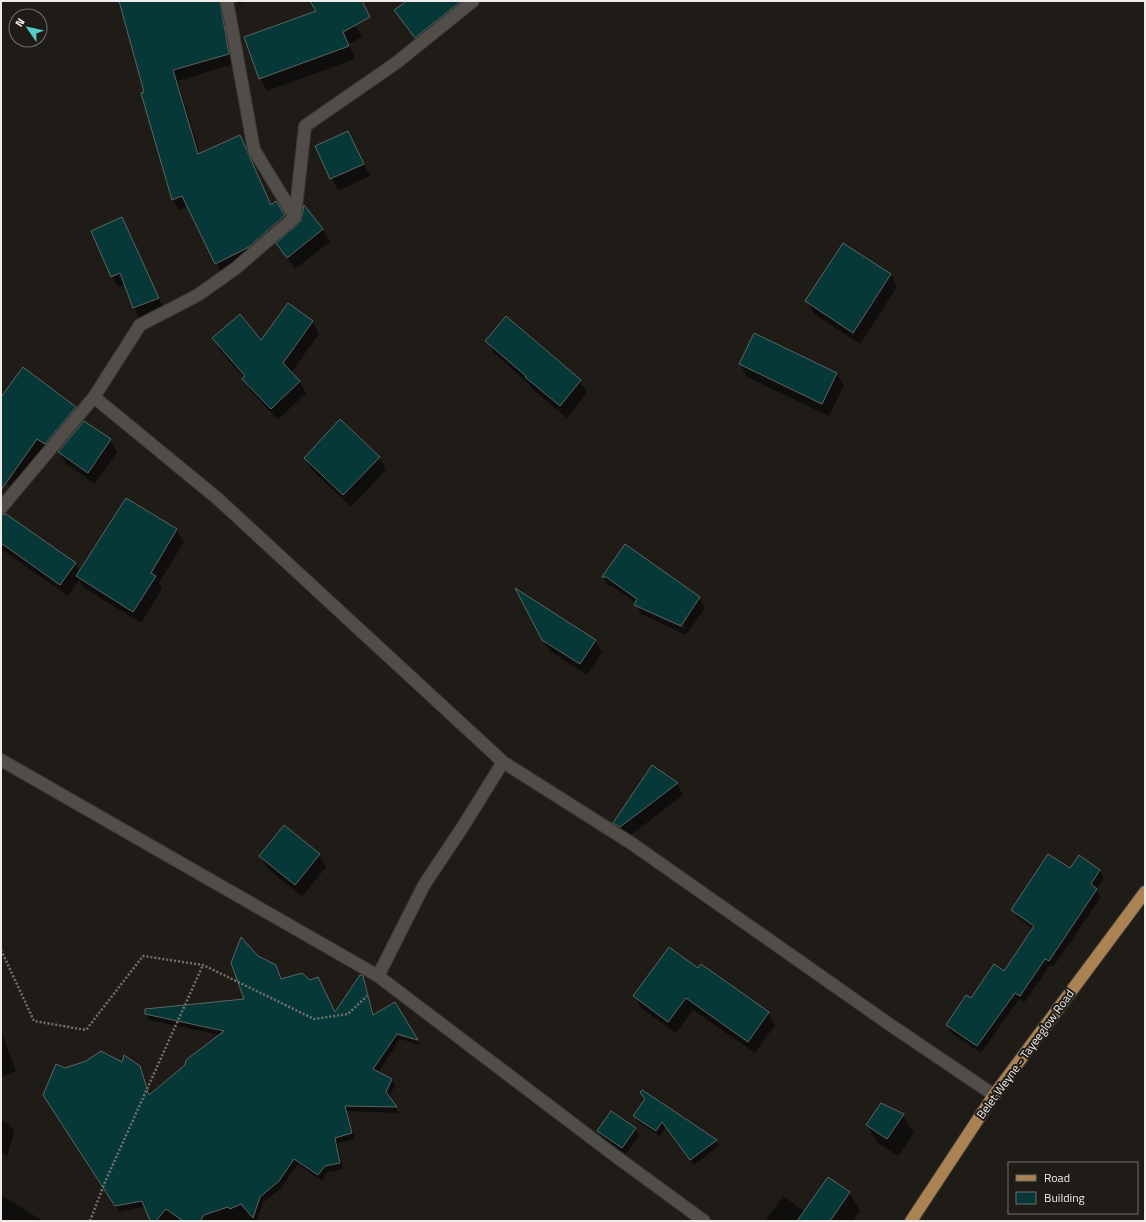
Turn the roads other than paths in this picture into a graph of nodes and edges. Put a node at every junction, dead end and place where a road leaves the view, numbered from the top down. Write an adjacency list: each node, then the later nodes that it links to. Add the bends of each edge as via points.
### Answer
1 (227, 1): 3 (street, via 254,150)
2 (473, 1): 3 (street, via 396,63 305,126)
3 (295, 217): 4 (street, via 236,268 198,295 140,325)
4 (94, 397): 5 (street); 7 (street, via 218,499)
5 (1, 508)
6 (1, 760): 9 (street)
7 (503, 762): 9 (street, via 424,885); 10 (street, via 632,843)
8 (1145, 892): 10 (main road, Belet Weyne - Tayeeglow Road)
9 (378, 976): 11 (street)
10 (994, 1095): 12 (main road, Belet Weyne - Tayeeglow Road)
11 (704, 1221)
12 (911, 1221)

